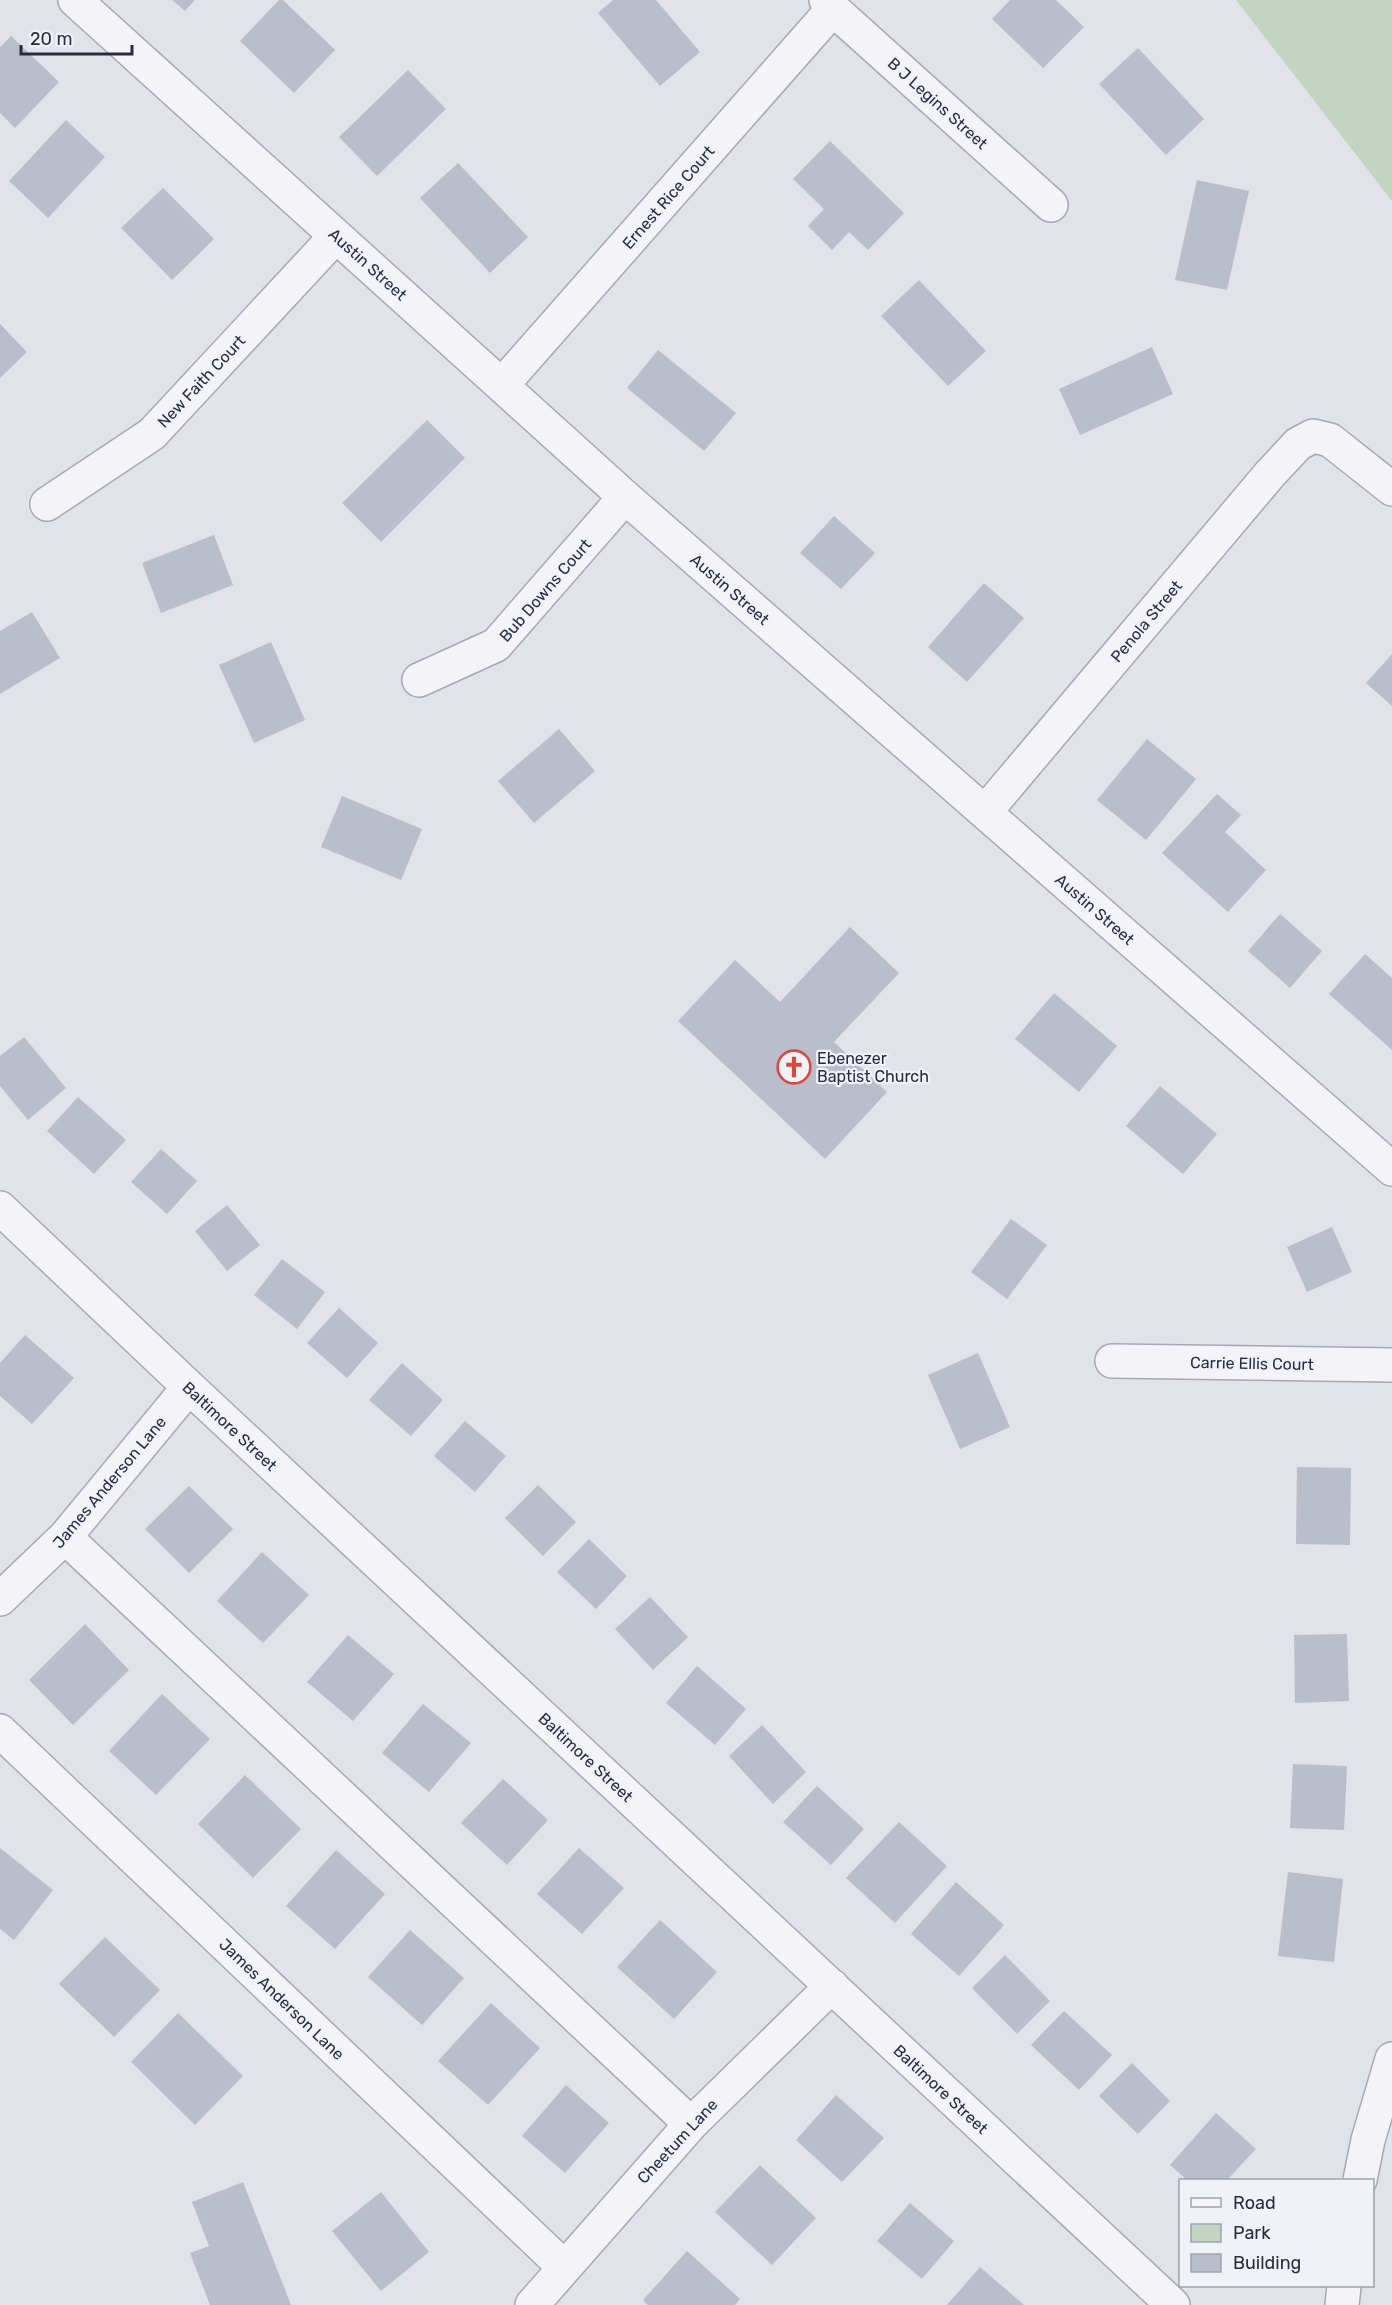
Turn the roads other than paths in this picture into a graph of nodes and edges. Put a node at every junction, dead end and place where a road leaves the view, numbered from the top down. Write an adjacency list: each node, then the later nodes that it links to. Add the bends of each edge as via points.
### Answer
1 (75, 0): 4 (street, Austin Street)
2 (830, 5): 3 (street, B J Legins Street); 5 (street, Ernest Rice Court)
3 (1051, 204)
4 (336, 236): 5 (street, Austin Street); 8 (street, New Faith Court, via 152,434)
5 (502, 385): 7 (street, Austin Street)
6 (1392, 489): 10 (street, Penola Street, via 1330,440 1313,436 1298,444)
7 (625, 497): 9 (street, Bub Downs Court, via 496,645); 10 (street, Austin Street)
8 (47, 504)
9 (418, 680)
10 (985, 812): 11 (street, Austin Street)
11 (1392, 1169)
12 (0, 1208): 15 (street, Baltimore Street)
13 (1112, 1361): 14 (street, Carrie Ellis Court)
14 (1392, 1365)
15 (189, 1387): 16 (street, James Anderson Lane); 19 (street, Baltimore Street)
16 (65, 1537): 17 (street, James Anderson Lane); 21 (street)
17 (0, 1599)
18 (0, 1731): 23 (street, James Anderson Lane)
19 (832, 1986): 21 (street, Cheetum Lane); 26 (street, Baltimore Street)
20 (1392, 2059): 22 (street)
21 (691, 2124): 23 (street, Cheetum Lane)
22 (1360, 2179)
23 (564, 2267): 25 (street, Cheetum Lane)
24 (1344, 2287): 27 (street)
25 (532, 2305)
26 (1173, 2305)
27 (1342, 2305)

